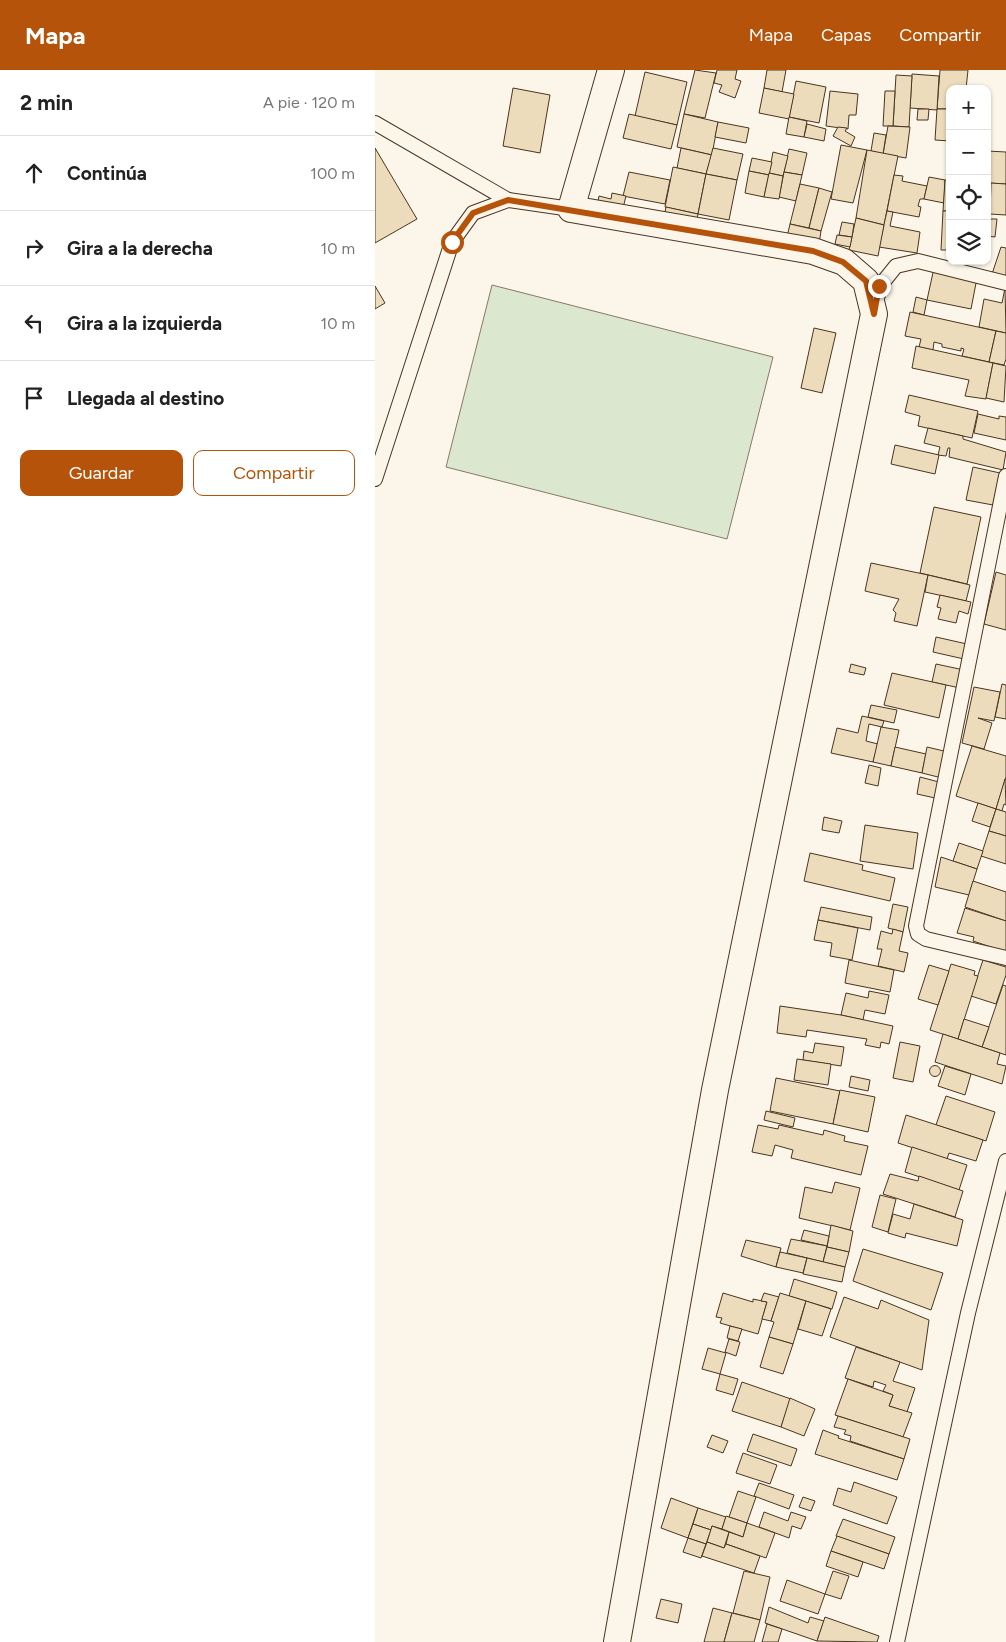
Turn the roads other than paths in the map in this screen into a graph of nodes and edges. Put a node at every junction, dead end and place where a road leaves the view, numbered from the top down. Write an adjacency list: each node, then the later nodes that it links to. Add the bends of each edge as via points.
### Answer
1 (611, 70): 4 (street)
2 (375, 124): 3 (lane)
3 (508, 200): 4 (lane); 8 (lane, via 473,213 452,242)
4 (571, 209): 6 (street, via 813,251 843,262 866,281)
5 (1006, 283): 6 (lane, via 918,261 896,266 879,286)
6 (874, 314): 11 (street, via 715,1090)
7 (1006, 476): 9 (lane, via 917,926 918,934 926,939)
8 (375, 479)
9 (1006, 958)
10 (1006, 1162): 12 (lane, via 968,1313)
11 (617, 1642)
12 (897, 1642)

